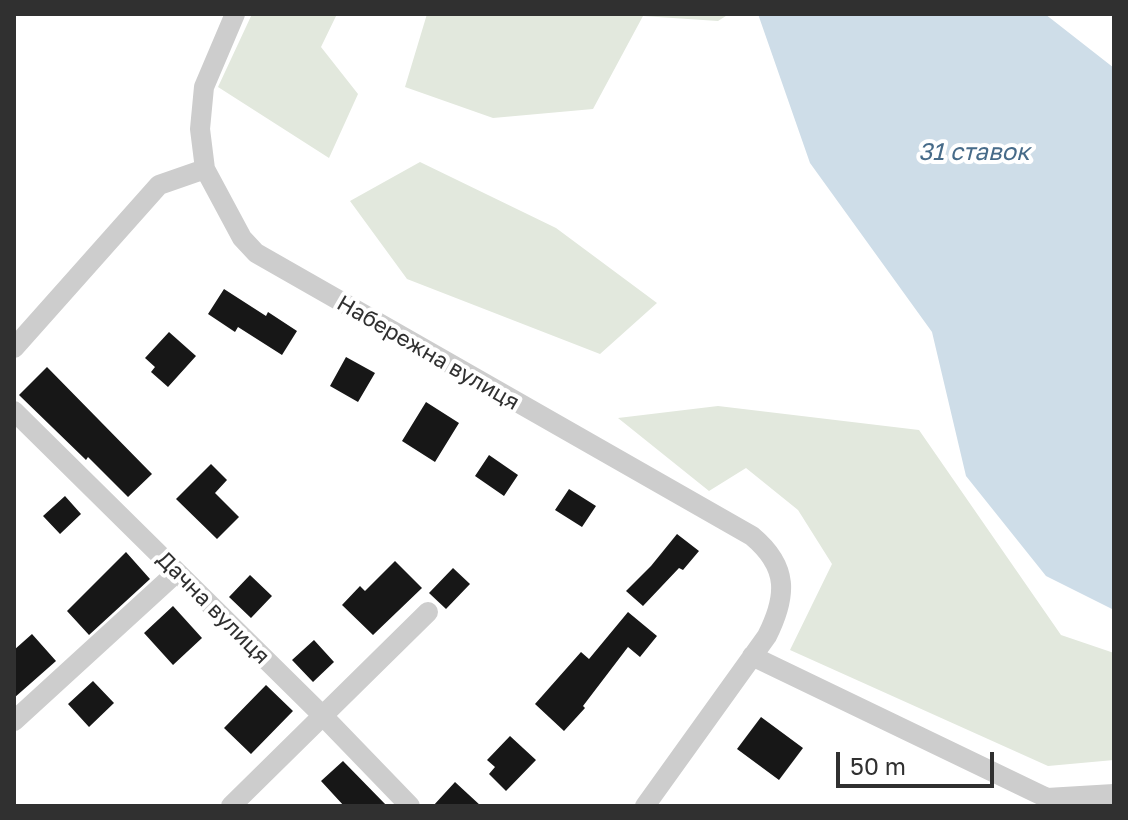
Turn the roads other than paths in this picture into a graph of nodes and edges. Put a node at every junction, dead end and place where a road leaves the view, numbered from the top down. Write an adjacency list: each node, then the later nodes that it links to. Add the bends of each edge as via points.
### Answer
1 (235, 14): 2 (street, Набережна вулиця, via 204,87 200,129)
2 (205, 169): 3 (street, via 159,185); 7 (street, Набережна вулиця, via 242,238 274,266 764,546 783,593 767,636)
3 (14, 348)
4 (14, 411): 5 (street, Дачна вулиця)
5 (177, 572): 8 (street, Дачна вулиця); 9 (street)
6 (428, 612): 8 (street)
7 (752, 656): 11 (street); 14 (street)
8 (324, 717): 12 (street); 13 (street, Дачна вулиця)
9 (14, 721)
10 (1114, 794): 11 (street)
11 (1045, 802)
12 (231, 806)
13 (410, 806)
14 (645, 806)

